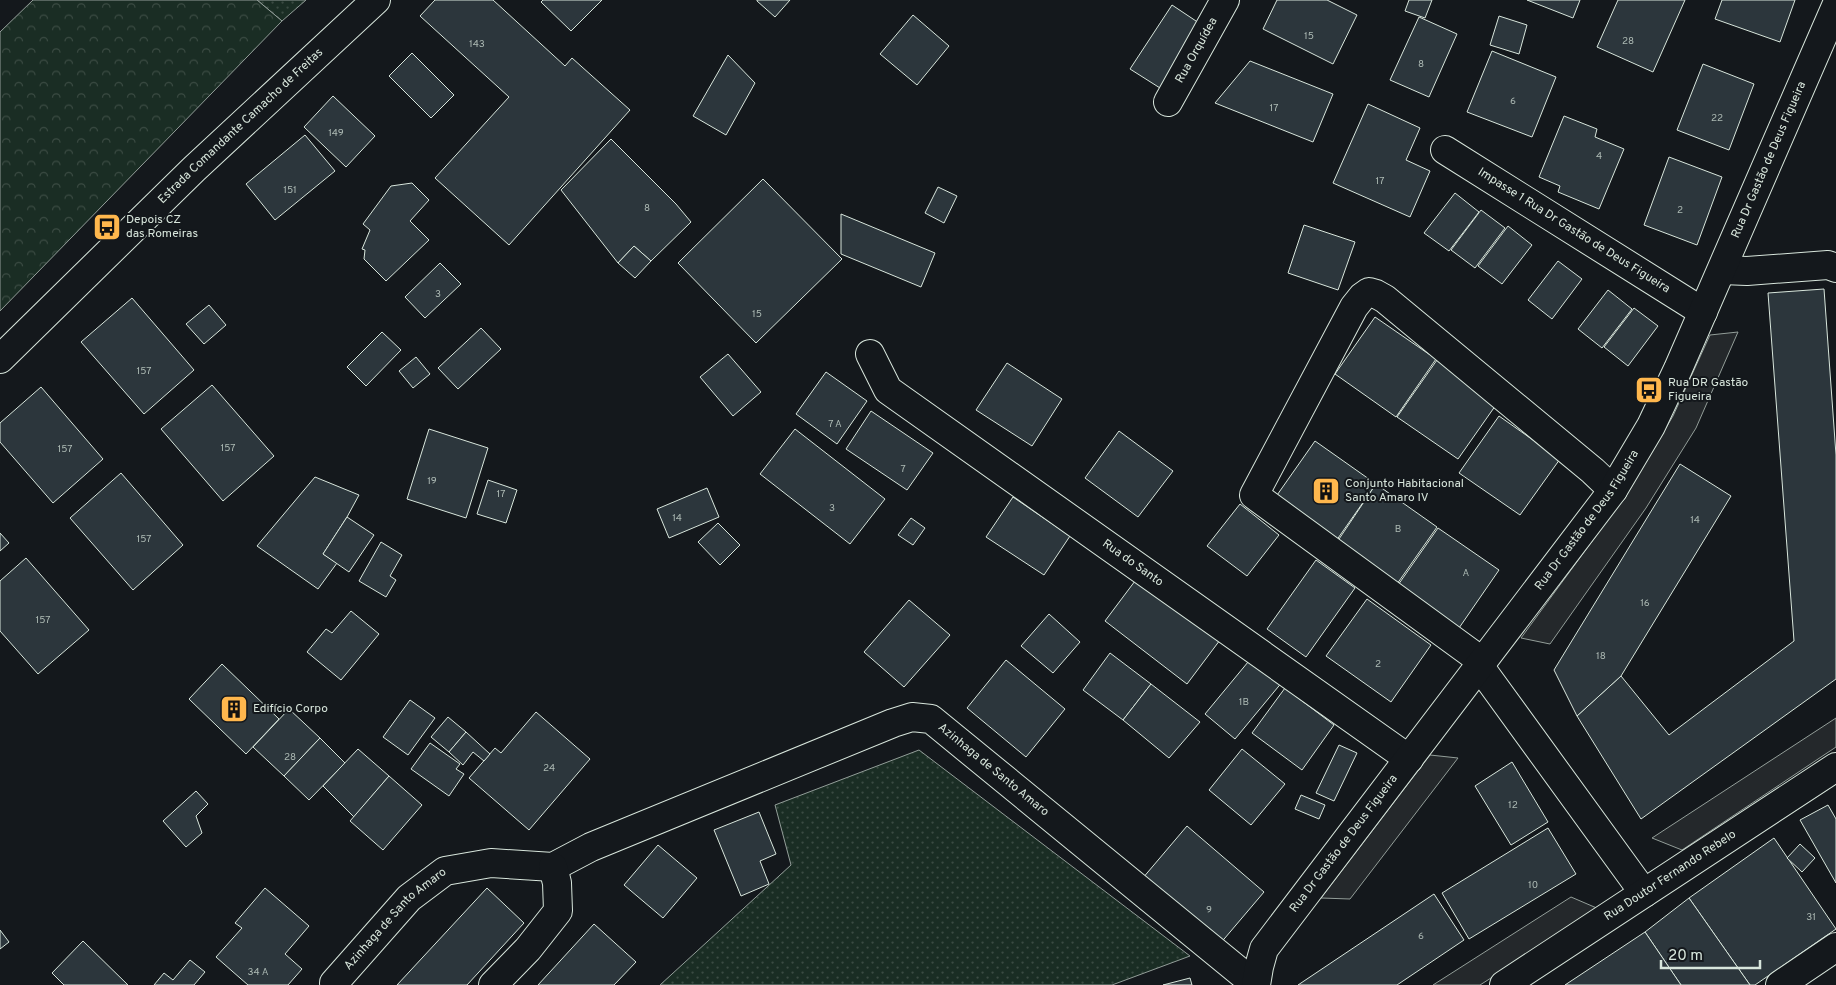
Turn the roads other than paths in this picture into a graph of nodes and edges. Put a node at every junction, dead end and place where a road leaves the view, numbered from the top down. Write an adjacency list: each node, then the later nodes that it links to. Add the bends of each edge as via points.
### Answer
1 (376, 0): 10 (street, Estrada Comandante Camacho de Freitas, via 194,169)
2 (1225, 0): 4 (street, Rua Orquídea)
3 (1836, 6): 7 (street, Rua Dr Gastão de Deus Figueira)
4 (1168, 102)
5 (1445, 150): 8 (street, Impasse 1 Rua Dr Gastão de Deus Figueira)
6 (1836, 268): 7 (street)
7 (1722, 270): 8 (street, Rua Dr Gastão de Deus Figueira)
8 (1703, 312): 11 (street, Rua Dr Gastão de Deus Figueira, via 1651,426)
9 (870, 354): 13 (street, Rua do Santo, via 888,390)
10 (0, 359)
11 (1614, 490): 12 (street, Rua Dr Gastão de Deus Figueira); 12 (street, via 1385,299 1369,292 1362,297 1254,495)
12 (1481, 665): 13 (street, Rua Dr Gastão de Deus Figueira); 16 (street)
13 (1409, 759): 20 (street, Rua Dr Gastão de Deus Figueira, via 1264,948)
14 (1836, 766): 16 (street, Rua Doutor Fernando Rebelo)
15 (553, 867): 18 (street, Azinhaga de Santo Amaro, via 491,864 445,871 409,898); 19 (street, via 558,911 528,949); 20 (street, Azinhaga de Santo Amaro, via 591,847 893,723 912,717 931,719)
16 (1644, 893): 21 (street, Rua Doutor Fernando Rebelo)
17 (1836, 947): 22 (street)
18 (334, 983)
19 (493, 985)
20 (1256, 985)
21 (1504, 985)
22 (1780, 985)

